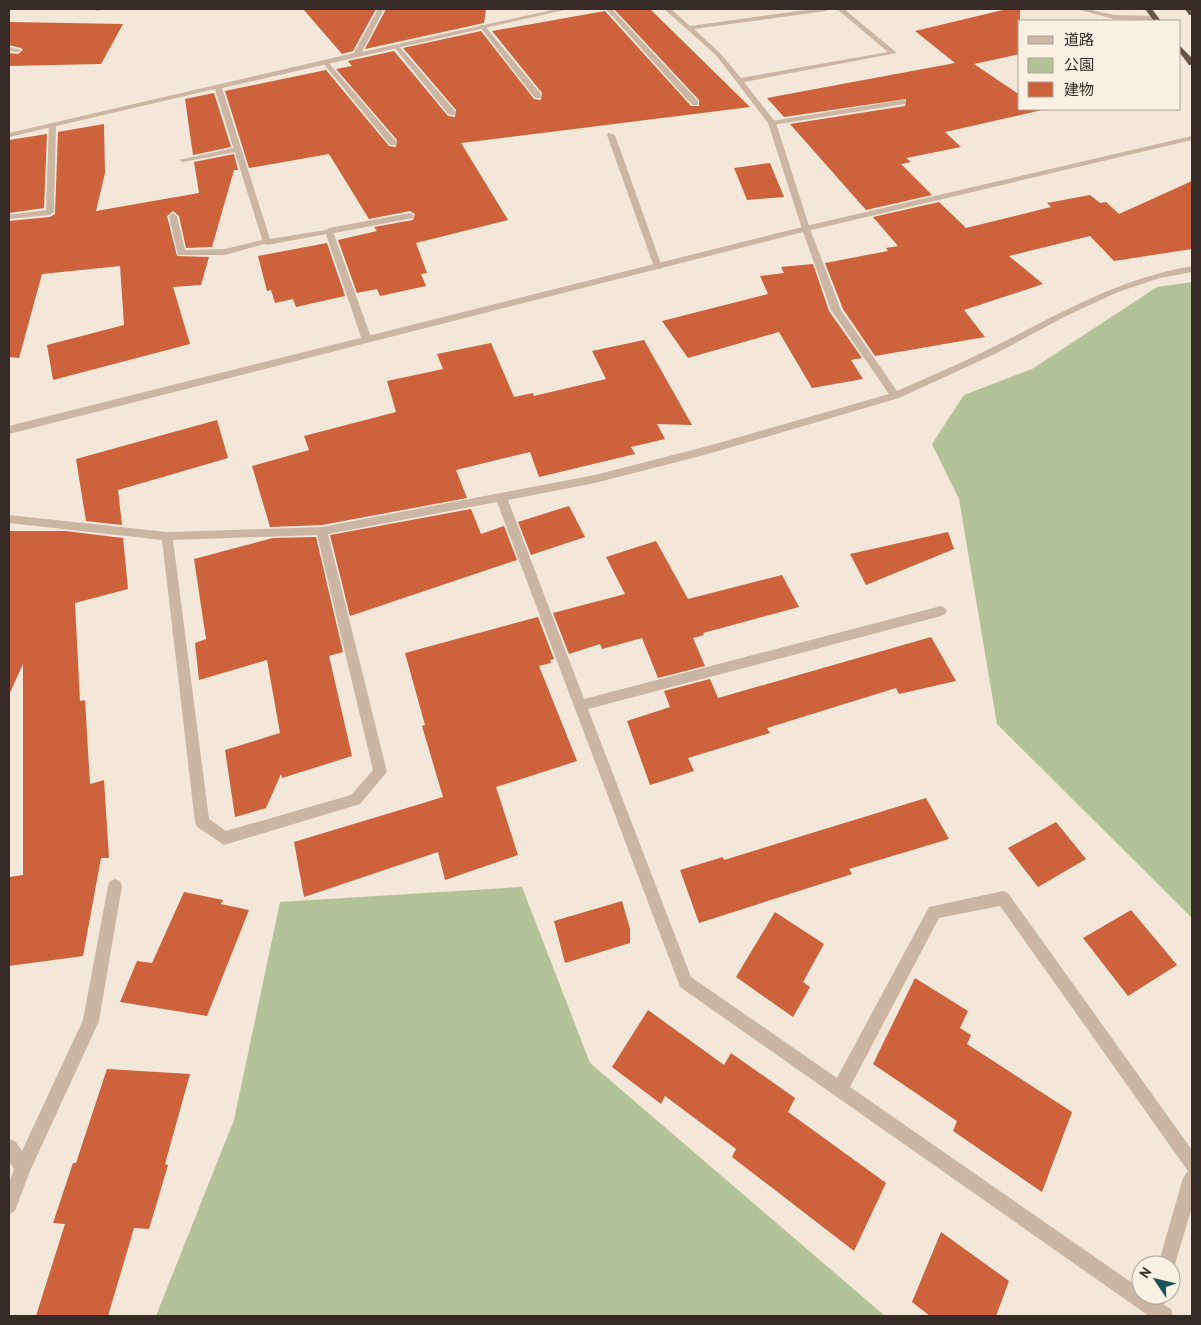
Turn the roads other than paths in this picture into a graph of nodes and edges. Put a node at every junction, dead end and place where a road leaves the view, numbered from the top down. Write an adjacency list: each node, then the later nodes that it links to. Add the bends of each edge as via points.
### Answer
1 (97, 9): 2 (street)
2 (102, 9)
3 (381, 9): 20 (street)
4 (565, 9): 14 (street)
5 (609, 9): 27 (street)
6 (667, 9): 15 (street)
7 (826, 9): 15 (street)
8 (840, 9): 23 (street, via 894,53)
9 (1079, 9): 13 (street, via 1114,17)
10 (1148, 9): 13 (highway)
11 (1189, 9): 12 (highway)
12 (1192, 13)
13 (1157, 20)
14 (482, 26): 16 (street); 25 (street)
15 (687, 28): 23 (street, via 718,54)
16 (396, 46): 20 (street); 28 (street)
17 (9, 49): 19 (street)
18 (1181, 49): 22 (highway)
19 (18, 50)
20 (358, 55): 21 (street)
21 (325, 62): 24 (street); 34 (street)
22 (1192, 63)
23 (738, 81): 29 (street)
24 (218, 86): 30 (street); 35 (street)
25 (538, 96)
26 (902, 102): 29 (street)
27 (695, 103)
28 (452, 113)
29 (772, 122): 40 (street)
30 (52, 125): 31 (street); 39 (street, via 50,212)
31 (9, 135)
32 (611, 135): 43 (street)
33 (1192, 138): 40 (street)
34 (392, 143)
35 (238, 148): 36 (street); 42 (street)
36 (183, 160)
37 (173, 216): 42 (street, via 181,252 225,252)
38 (410, 216): 41 (street)
39 (9, 217)
40 (806, 229): 43 (street); 46 (street, via 836,310)
41 (329, 231): 42 (street); 45 (street)
42 (267, 242)
43 (658, 267): 45 (street)
44 (1192, 269): 46 (street, via 1115,290)
45 (366, 340): 47 (street)
46 (895, 396): 48 (street, via 708,450 594,479)
47 (9, 430)
48 (501, 497): 50 (street); 53 (street)
49 (9, 519): 51 (street)
50 (322, 531): 51 (street); 51 (street, via 380,772 355,800 224,838 202,822)
51 (167, 536)
52 (941, 611): 53 (street)
53 (580, 706): 55 (street, via 685,982)
54 (115, 886): 58 (street, via 91,1021)
55 (840, 1089): 57 (street, via 934,912 1003,898); 62 (street)
56 (9, 1148): 58 (street)
57 (1192, 1164)
58 (23, 1168): 60 (street)
59 (1192, 1178): 61 (street)
60 (9, 1205)
61 (1170, 1255)
62 (1159, 1307)

